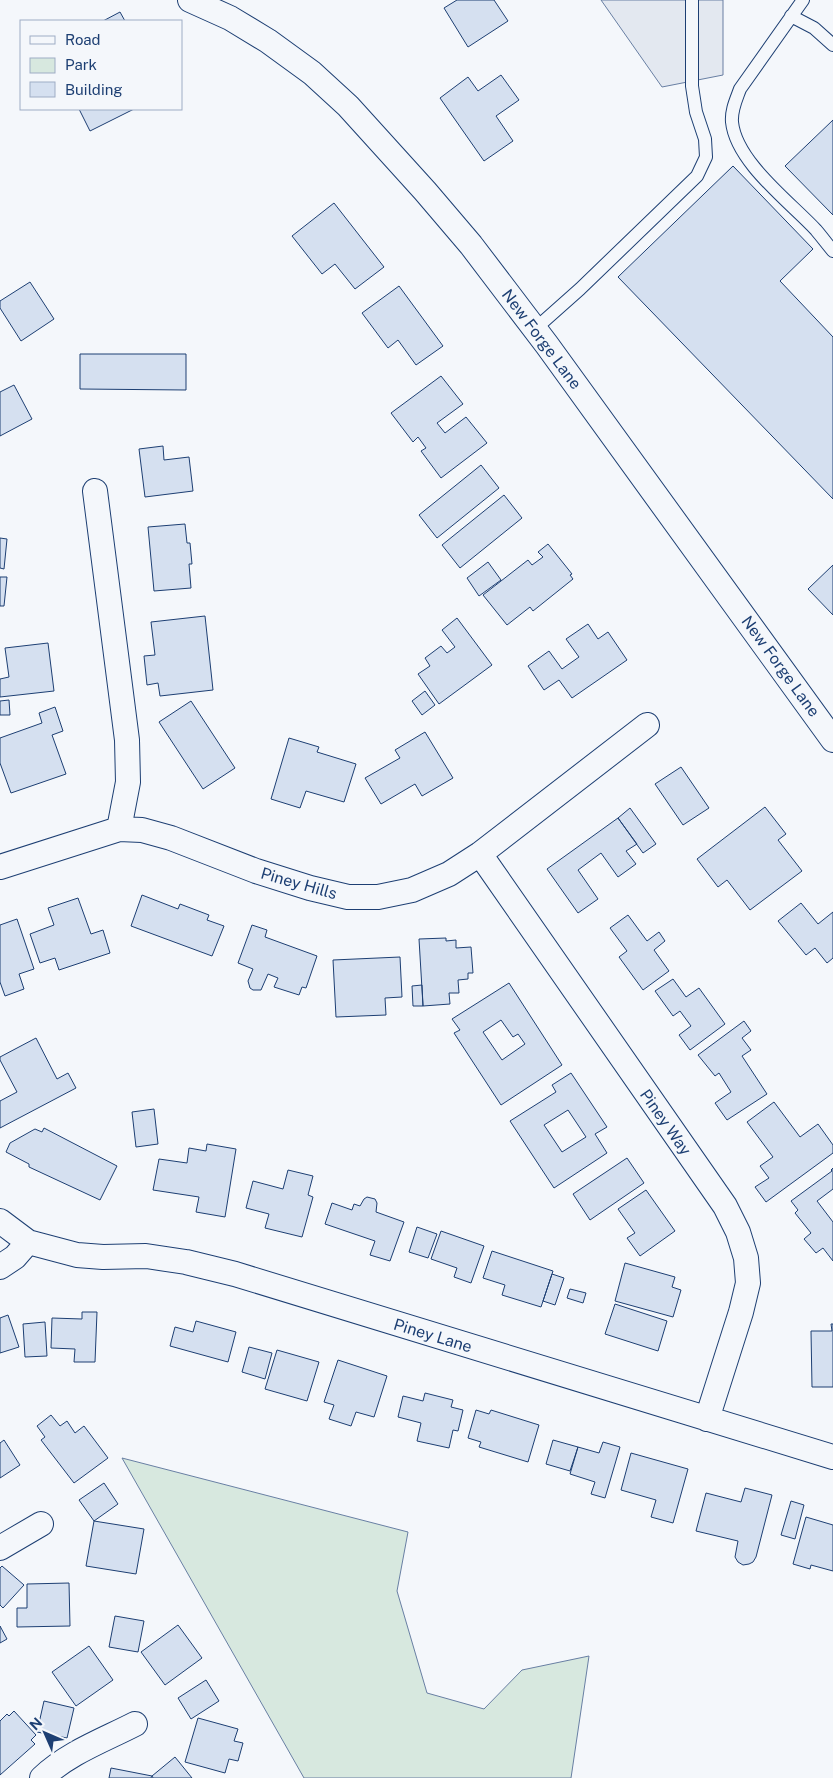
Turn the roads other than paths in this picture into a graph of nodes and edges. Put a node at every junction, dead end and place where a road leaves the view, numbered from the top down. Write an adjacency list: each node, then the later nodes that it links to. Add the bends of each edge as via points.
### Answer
1 (190, 0): 7 (street, New Forge Lane, via 230,18 268,41 312,73 348,106 471,245)
2 (692, 0): 7 (lane, via 692,86 705,139 706,158 697,176)
3 (803, 0): 4 (lane)
4 (791, 16): 5 (lane, via 814,28); 6 (lane, via 740,89 733,105 732,122 742,152 754,168)
5 (833, 45)
6 (833, 251)
7 (535, 329): 10 (street, New Forge Lane)
8 (95, 491): 11 (street, via 127,740 128,782)
9 (647, 725): 12 (street, Piney Hills)
10 (831, 735)
11 (119, 829): 12 (street, Piney Hills, via 142,830 171,838 256,871 348,897 378,897 412,890 449,874); 13 (street, Piney Hills)
12 (480, 854): 17 (street, Piney Way, via 725,1206 738,1232 746,1258 748,1283)
13 (0, 867)
14 (0, 1221): 15 (street, Piney Lane)
15 (28, 1242): 16 (street, via 15,1257); 17 (street, Piney Lane, via 77,1255 146,1256 234,1274)
16 (0, 1267)
17 (707, 1419): 18 (street, Piney Lane)
18 (833, 1457)
19 (41, 1524): 20 (street)
20 (0, 1548)
21 (135, 1724): 22 (street, via 68,1758)
22 (42, 1778)

